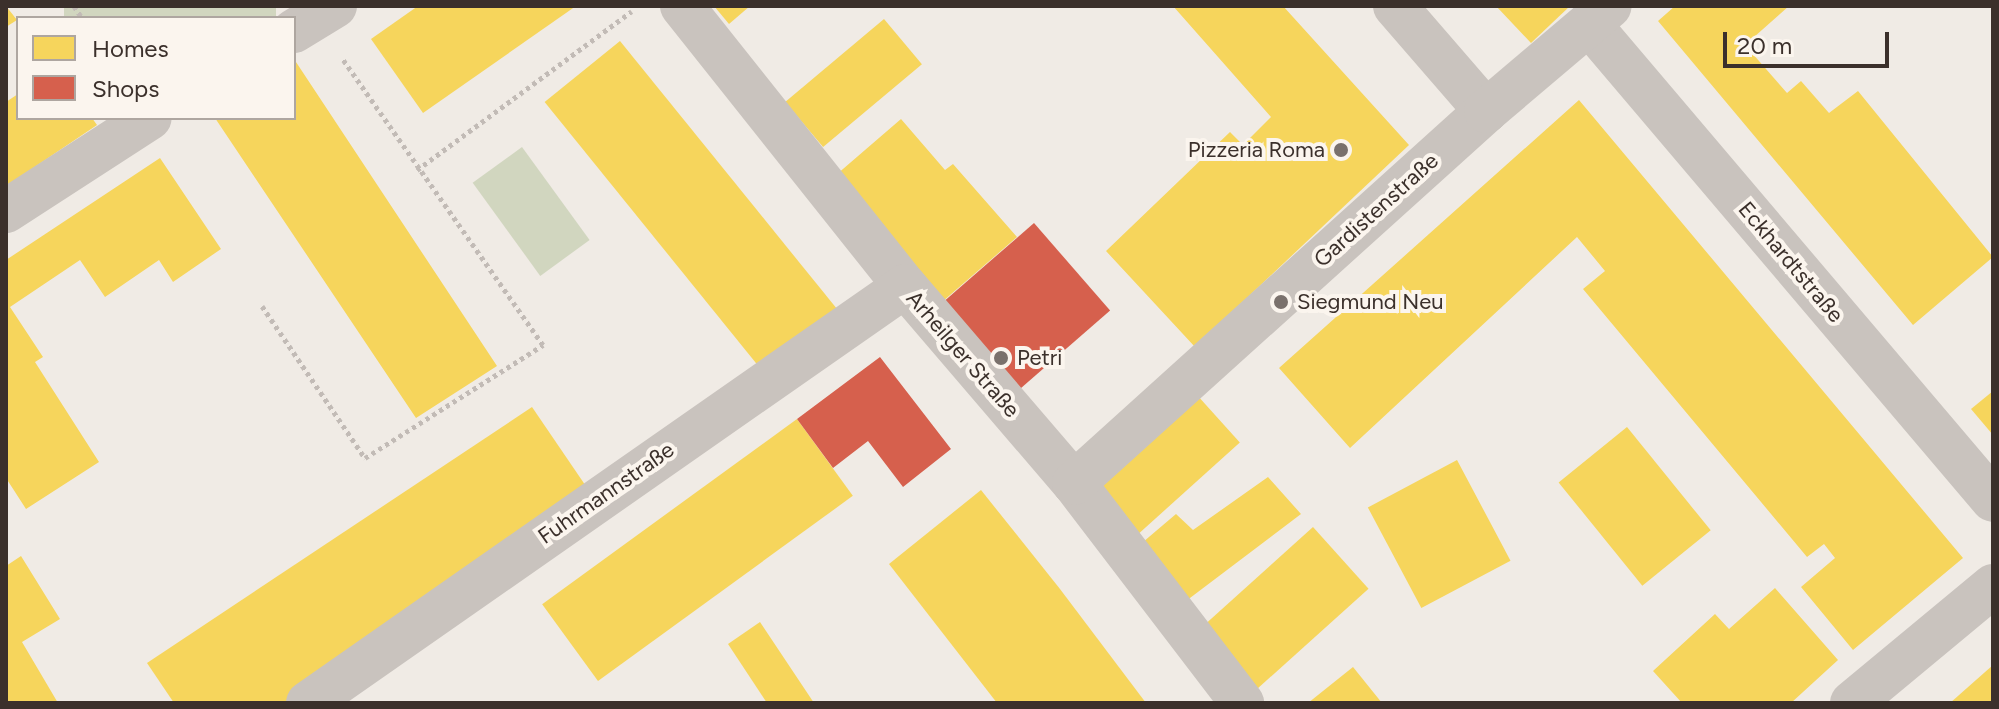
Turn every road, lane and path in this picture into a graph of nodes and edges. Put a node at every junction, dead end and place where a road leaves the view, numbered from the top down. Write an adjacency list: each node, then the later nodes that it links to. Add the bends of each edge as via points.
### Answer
1 (639, 6): 8 (path)
2 (682, 6): 10 (street, Arheilger Straße)
3 (1395, 6): 6 (street)
4 (1600, 15): 6 (street, Gardistenstraße); 13 (street, Eckhardtstraße)
5 (315, 18): 8 (path)
6 (1486, 111): 12 (street, Gardistenstraße)
7 (147, 120): 9 (street)
8 (417, 170): 11 (path, via 543,345 365,458)
9 (6, 211)
10 (905, 286): 12 (street, Arheilger Straße); 15 (street, Fuhrmannstraße)
11 (262, 306)
12 (1074, 483): 16 (street, Arheilger Straße)
13 (1993, 500)
14 (1993, 586): 17 (street)
15 (308, 703)
16 (1242, 703)
17 (1852, 703)

